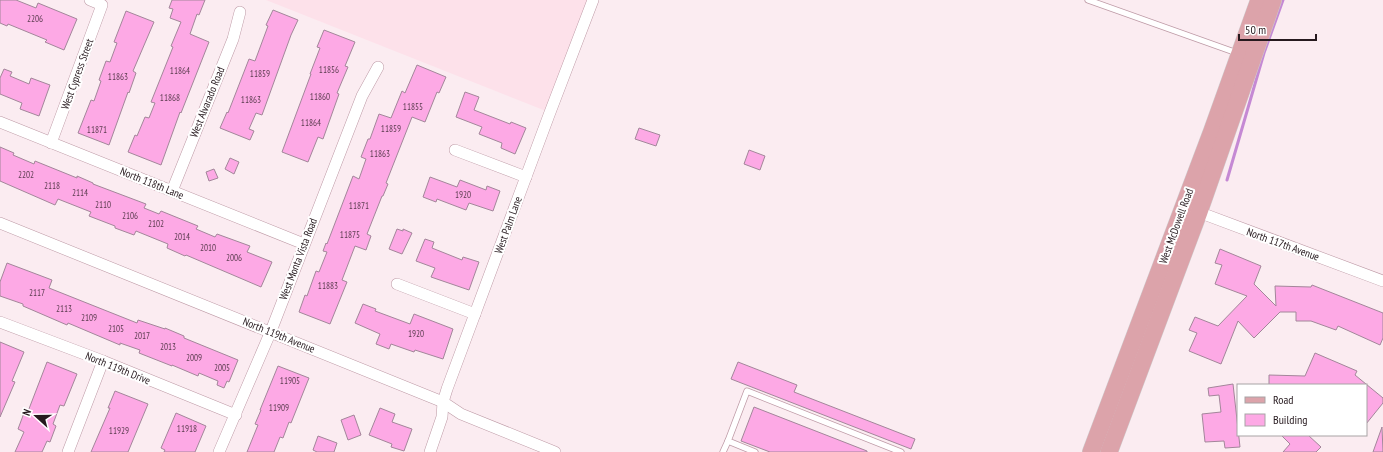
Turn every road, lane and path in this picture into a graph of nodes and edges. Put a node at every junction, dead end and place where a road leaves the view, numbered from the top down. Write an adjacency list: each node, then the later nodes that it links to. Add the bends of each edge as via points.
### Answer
1 (90, 0): 10 (street, West Cypress Street, via 102,5)
2 (593, 0): 12 (street, West Palm Lane)
3 (1088, 0): 7 (lane)
4 (1259, 0): 7 (main road, West McDowell Road)
5 (1273, 0): 15 (main road, West McDowell Road)
6 (240, 12): 13 (street, West Alvarado Road, via 233,39)
7 (1240, 54): 14 (main road, West McDowell Road)
8 (378, 67): 17 (street, West Monta Vista Road, via 362,96)
9 (0, 122): 10 (street, North 118th Lane)
10 (51, 142): 13 (street, North 118th Lane)
11 (456, 150): 12 (street)
12 (526, 177): 20 (street, West Palm Lane)
13 (172, 191): 17 (street, North 118th Lane)
14 (1184, 206): 15 (street, North 117th Avenue); 34 (main road, West McDowell Road)
15 (1199, 212): 18 (street, North 117th Avenue); 35 (main road, West McDowell Road)
16 (0, 223): 22 (street, North 119th Avenue)
17 (304, 244): 22 (street, West Monta Vista Road)
18 (1383, 281)
19 (398, 284): 20 (street)
20 (475, 314): 24 (street, West Palm Lane)
21 (0, 322): 23 (street, North 119th Drive)
22 (271, 331): 24 (street, North 119th Avenue); 25 (street, West Monta Vista Road)
23 (103, 361): 25 (street, North 119th Drive); 27 (street)
24 (444, 402): 29 (street, West Palm Lane, via 442,417); 30 (street, North 119th Avenue, via 461,414)
25 (236, 415): 28 (street, West Monta Vista Road)
26 (728, 441): 31 (lane); 32 (lane); 33 (lane, via 747,391)
27 (68, 452)
28 (219, 452)
29 (430, 452)
30 (555, 452)
31 (724, 452)
32 (755, 452)
33 (901, 452)
34 (1091, 452)
35 (1109, 452)

